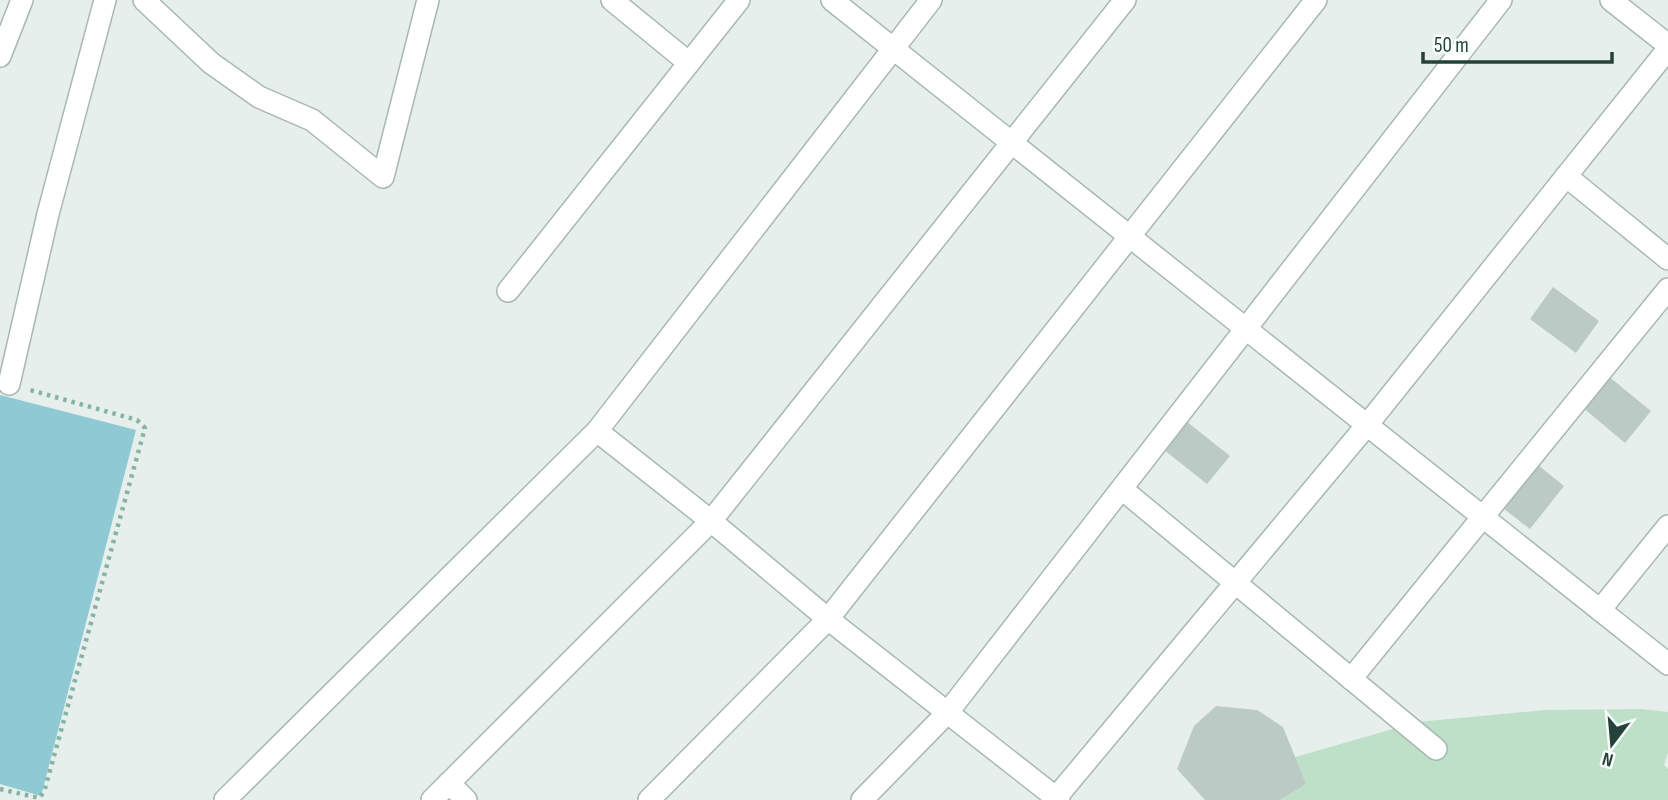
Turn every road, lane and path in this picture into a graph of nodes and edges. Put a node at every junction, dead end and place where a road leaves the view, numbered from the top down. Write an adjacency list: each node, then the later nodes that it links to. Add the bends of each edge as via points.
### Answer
1 (22, 0): 15 (street)
2 (104, 0): 24 (street)
3 (144, 0): 4 (street, via 211,63 259,96 312,120 383,177)
4 (428, 0)
5 (612, 0): 16 (street)
6 (739, 0): 16 (street)
7 (832, 0): 14 (street)
8 (931, 0): 14 (street)
9 (1125, 0): 17 (street)
10 (1316, 0): 19 (street)
11 (1501, 0): 23 (street)
12 (1611, 0): 13 (street)
13 (1668, 47): 18 (street)
14 (893, 48): 17 (street); 26 (street)
15 (0, 56)
16 (689, 63): 22 (street)
17 (1012, 143): 19 (street); 29 (street)
18 (1566, 176): 20 (street); 25 (street)
19 (1130, 236): 23 (street); 33 (street)
20 (1668, 259)
21 (1668, 289): 28 (street)
22 (508, 290)
23 (1246, 328): 25 (street); 27 (street)
24 (9, 384): 39 (path, via 137,420 145,428 44,792 38,798)
25 (1367, 425): 28 (street); 31 (street)
26 (597, 431): 29 (street); 41 (street)
27 (1122, 489): 31 (street); 36 (street)
28 (1483, 517): 32 (street); 35 (street)
29 (711, 521): 33 (street); 38 (street)
30 (1668, 526): 32 (street)
31 (1235, 583): 35 (street); 40 (street)
32 (1600, 610): 34 (street)
33 (828, 619): 36 (street); 44 (street)
34 (1668, 664)
35 (1352, 679): 37 (street)
36 (948, 712): 40 (street); 45 (street)
37 (1436, 749)
38 (449, 783): 42 (street); 43 (street)
39 (0, 789)
40 (1056, 799)
41 (225, 800)
42 (432, 800)
43 (466, 800)
44 (649, 800)
45 (862, 800)

